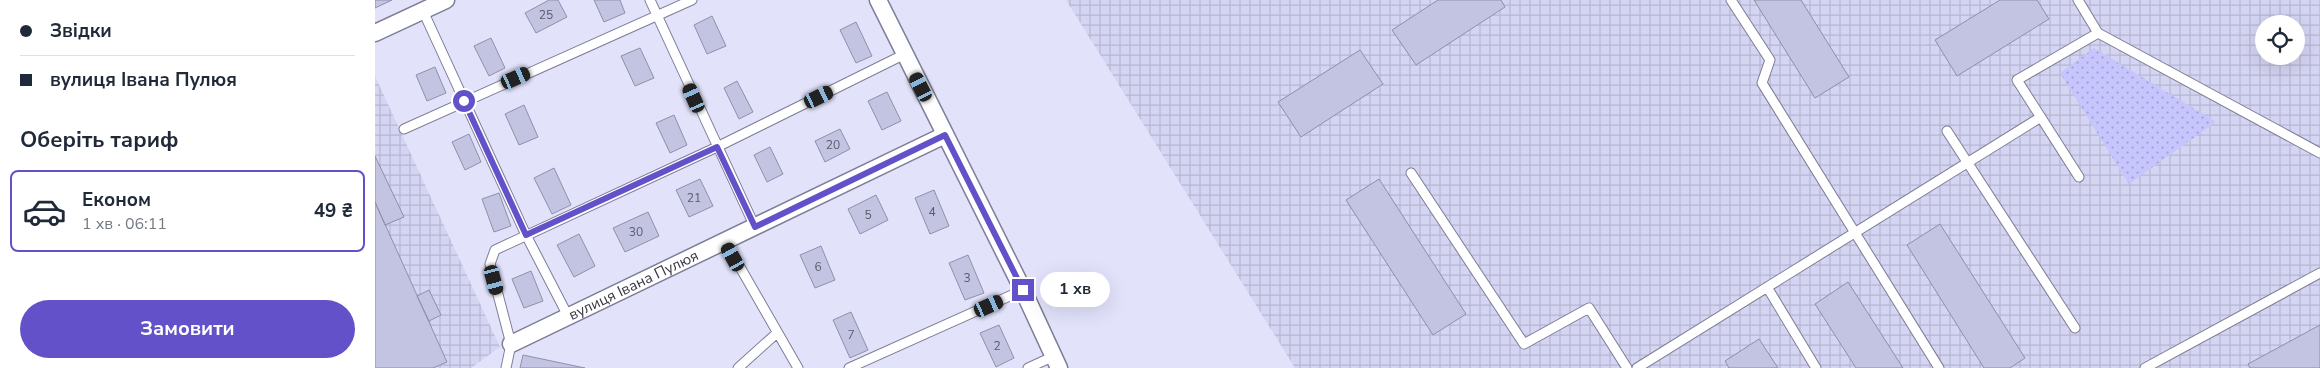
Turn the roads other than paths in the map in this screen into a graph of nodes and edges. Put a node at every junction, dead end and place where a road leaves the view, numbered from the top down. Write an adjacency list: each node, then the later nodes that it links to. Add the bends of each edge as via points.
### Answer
1 (446, 0): 7 (street)
2 (649, 0): 8 (lane)
3 (692, 0): 8 (lane)
4 (878, 0): 11 (street)
5 (1731, 0): 23 (lane, via 1770,60 1762,82)
6 (2077, 0): 10 (lane)
7 (423, 11): 9 (street); 12 (lane)
8 (657, 16): 12 (lane); 17 (lane)
9 (375, 33)
10 (2099, 33): 13 (lane, via 2017,80); 18 (lane)
11 (905, 54): 16 (street); 17 (lane)
12 (464, 101): 14 (lane); 24 (lane)
13 (2041, 117): 19 (lane); 21 (lane)
14 (404, 129)
15 (1947, 131): 19 (lane)
16 (945, 135): 22 (street, вулиця Івана Пулюя); 28 (street)
17 (717, 147): 22 (lane); 24 (lane)
18 (2320, 153)
19 (1969, 162): 23 (lane); 30 (lane)
20 (1411, 173): 39 (lane, via 1524,344 1589,308)
21 (2079, 177)
22 (755, 227): 25 (street, вулиця Івана Пулюя)
23 (1856, 233): 27 (lane); 42 (lane)
24 (526, 235): 29 (lane); 32 (lane, via 495,250 490,264)
25 (725, 241): 29 (street, вулиця Івана Пулюя); 31 (lane)
26 (2320, 273): 43 (lane)
27 (1767, 287): 40 (lane); 41 (lane)
28 (1023, 290): 33 (street); 37 (lane)
29 (568, 316): 32 (street, вулиця Івана Пулюя)
30 (2075, 328)
31 (777, 333): 35 (lane); 36 (lane)
32 (511, 344): 34 (lane)
33 (1055, 362): 38 (lane)
34 (506, 368)
35 (738, 368)
36 (798, 368)
37 (849, 368)
38 (1028, 368)
39 (1627, 368)
40 (1637, 368)
41 (1816, 368)
42 (1939, 368)
43 (2145, 368)

